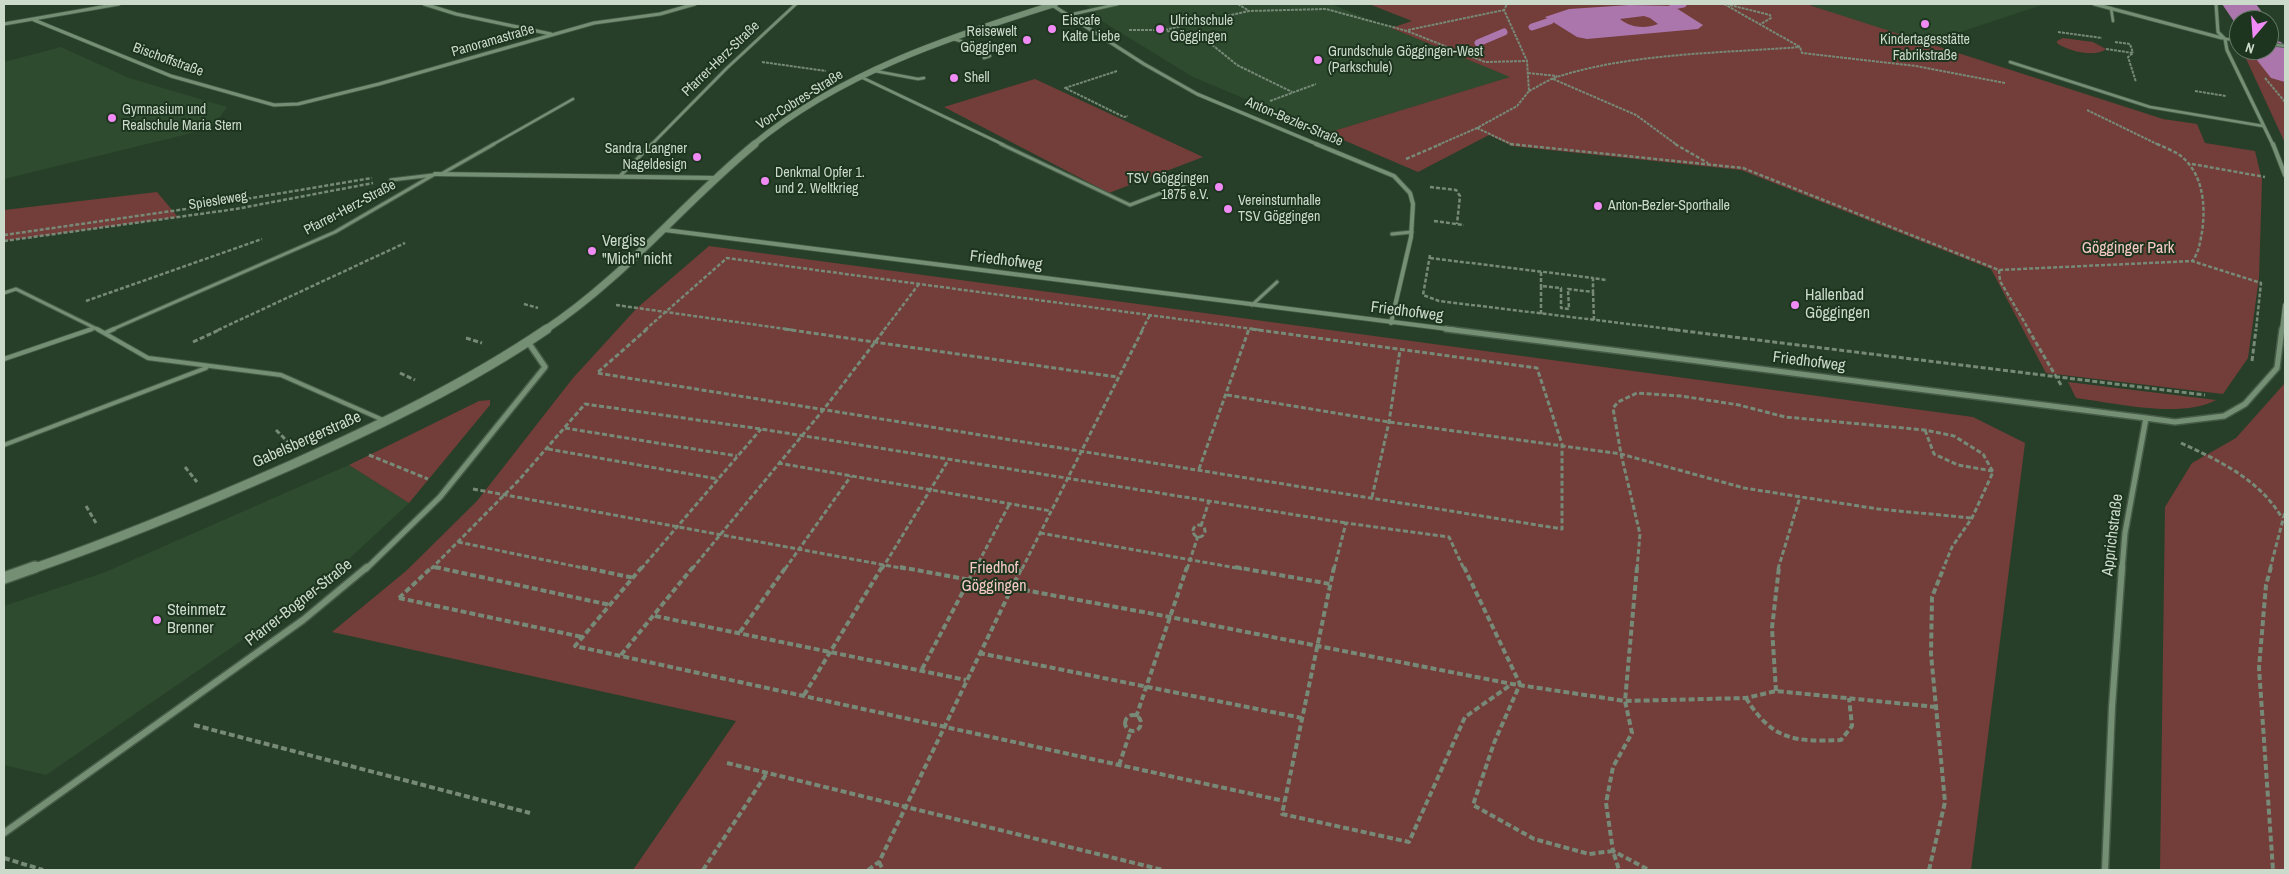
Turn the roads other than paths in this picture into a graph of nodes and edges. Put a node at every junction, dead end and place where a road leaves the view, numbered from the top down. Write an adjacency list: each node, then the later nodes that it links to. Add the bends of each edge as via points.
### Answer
1 (119, 4): 11 (street)
2 (424, 4): 14 (street)
3 (695, 4): 14 (street, Panoramastraße, via 680,10 594,23)
4 (796, 4): 28 (lane, Pfarrer-Herz-Straße)
5 (1054, 4): 10 (street, Anton-Bezler-Straße); 15 (street, Von-Cobres-Straße)
6 (1118, 4): 10 (lane)
7 (2094, 4): 9 (street)
8 (2216, 4): 16 (street, via 2218,32)
9 (2111, 8): 12 (lane); 16 (street)
10 (1069, 15): 34 (street, Anton-Bezler-Straße, via 1197,94 1394,176 1410,192 1415,208)
11 (34, 20): 13 (street); 24 (street, Bischoffstraße, via 171,76 274,105)
12 (2113, 21)
13 (4, 24)
14 (551, 34): 24 (street, Panoramastraße)
15 (953, 39): 18 (lane, via 990,56); 20 (street, Von-Cobres-Straße)
16 (2225, 39): 17 (lane); 25 (street, via 2226,50)
17 (2229, 39)
18 (984, 58)
19 (2010, 62): 25 (lane, via 2142,104)
20 (875, 71): 21 (street, Von-Cobres-Straße); 22 (lane)
21 (862, 77): 30 (street, Von-Cobres-Straße, via 787,121); 32 (lane, via 1130,205)
22 (924, 78)
23 (573, 99): 26 (lane)
24 (298, 104)
25 (2263, 126): 29 (street)
26 (443, 172): 27 (street, Pfarrer-Herz-Straße); 28 (street, Pfarrer-Herz-Straße)
27 (435, 174): 31 (lane); 43 (lane, Pfarrer-Herz-Straße, via 335,232)
28 (621, 175): 30 (street, Pfarrer-Herz-Straße)
29 (2285, 175)
30 (715, 178): 33 (street, Von-Cobres-Straße)
31 (390, 180)
32 (1187, 184)
33 (666, 230): 37 (street, Von-Cobres-Straße); 40 (street, Friedhofweg)
34 (1412, 232): 35 (lane); 41 (street, Anton-Bezler-Straße)
35 (1392, 234)
36 (1277, 282): 40 (lane)
37 (602, 289): 44 (street, Gabelsbergerstraße)
38 (4, 293): 42 (lane, via 16,289)
39 (2285, 305): 47 (street, via 2277,368 2245,404 2224,416 2175,422)
40 (1252, 306): 41 (street, Friedhofweg)
41 (1391, 323): 47 (street, Friedhofweg)
42 (95, 328): 43 (lane); 45 (lane)
43 (105, 333): 46 (lane, via 148,358)
44 (528, 342): 48 (street, Gabelsbergerstraße); 51 (street, Pfarrer-Bogner-Straße, via 545,366 440,497 395,543 303,620)
45 (4, 359)
46 (208, 367): 48 (lane, via 281,375); 49 (lane)
47 (2146, 418): 52 (street, Apprichstraße, via 2125,533 2112,707)
48 (386, 421): 50 (street, Gabelsbergerstraße, via 210,499)
49 (4, 445)
50 (4, 578)
51 (4, 833)
52 (2105, 870)

